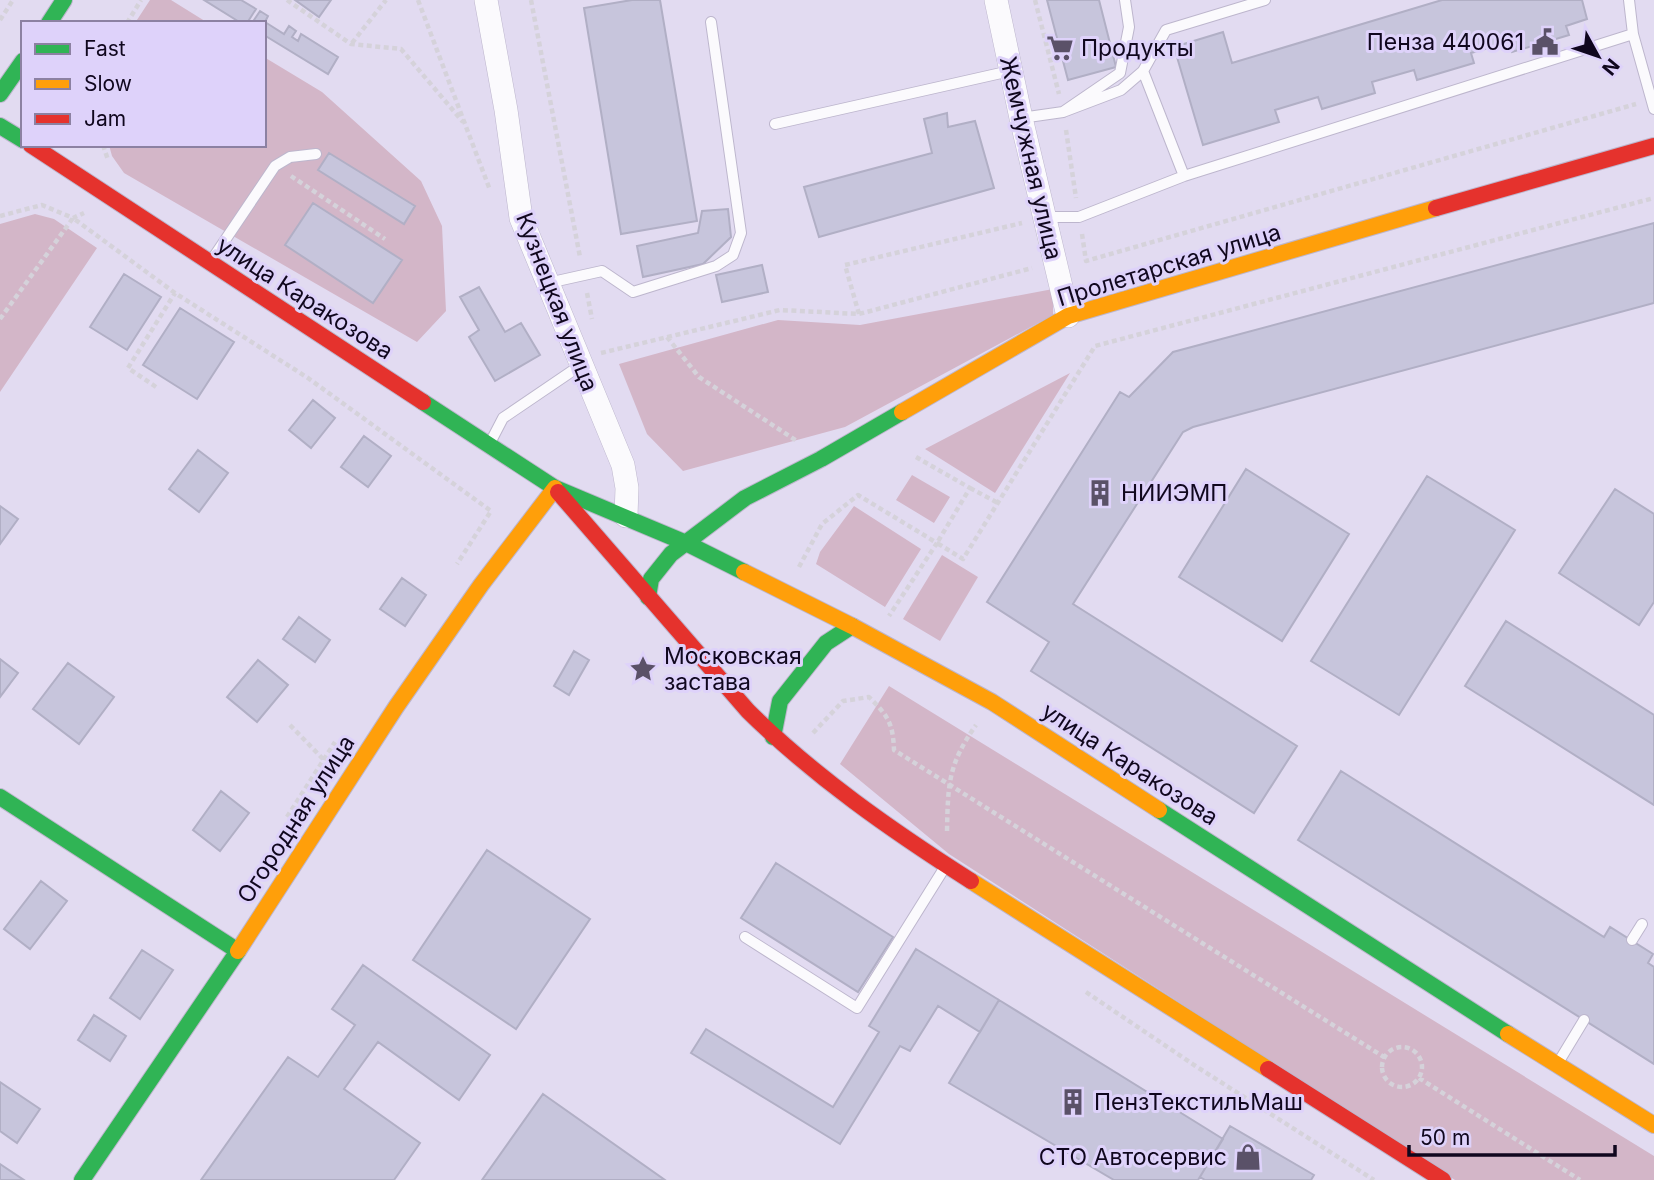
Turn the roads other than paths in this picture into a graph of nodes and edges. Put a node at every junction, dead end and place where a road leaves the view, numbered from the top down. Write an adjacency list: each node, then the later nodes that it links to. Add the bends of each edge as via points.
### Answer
1 (64, 0): 7 (main road)
2 (486, 0): 26 (street, Кузнецкая улица, via 521,218)
3 (996, 0): 11 (street, Жемчужная улица)
4 (1125, 0): 15 (lane, via 1129,27 1120,73)
5 (1265, 0): 12 (lane, via 1166,30)
6 (1629, 0): 9 (lane)
7 (50, 21)
8 (711, 22): 26 (lane, via 741,233 733,255 716,266 633,292 603,271)
9 (1633, 34): 14 (lane); 23 (lane)
10 (21, 64): 13 (main road)
11 (1010, 71): 16 (street, Жемчужная улица); 17 (lane)
12 (1143, 71): 15 (lane, via 1121,90); 23 (lane)
13 (0, 94)
14 (1653, 104)
15 (1063, 112): 16 (lane)
16 (1021, 118): 24 (street, Жемчужная улица)
17 (775, 124)
18 (0, 126): 19 (main road)
19 (21, 139)
20 (1654, 146): 27 (main road, Пролетарская улица)
21 (34, 147): 25 (main road, улица Каракозова)
22 (316, 154): 25 (lane, via 290,157 275,166)
23 (1184, 176): 24 (lane, via 1079,217)
24 (1043, 218): 27 (street, Жемчужная улица)
25 (209, 263): 29 (main road, улица Каракозова)
26 (548, 283): 28 (street, Кузнецкая улица)
27 (1068, 316): 32 (main road, Пролетарская улица, via 745,498)
28 (581, 365): 29 (lane, via 503,418); 31 (street, Кузнецкая улица, via 623,465)
29 (489, 445): 30 (main road, улица Каракозова)
30 (555, 488): 31 (main road, улица Каракозова); 33 (main road, улица Каракозова); 41 (main road, Огородная улица, via 396,707)
31 (625, 516): 32 (main road, улица Каракозова)
32 (686, 543): 33 (main road, Пролетарская улица, via 659,567); 34 (main road, улица Каракозова)
33 (648, 597): 35 (main road, улица Каракозова)
34 (852, 626): 35 (main road, via 826,643 780,701); 43 (main road, улица Каракозова, via 992,702)
35 (773, 737): 37 (main road, улица Каракозова, via 838,790)
36 (0, 797): 41 (main road)
37 (947, 865): 39 (lane, via 857,1008); 46 (main road, улица Каракозова)
38 (1642, 924): 40 (lane)
39 (745, 937)
40 (1632, 940)
41 (238, 951): 45 (main road, Огородная улица)
42 (1584, 1020): 43 (lane)
43 (1556, 1065): 44 (main road, улица Каракозова)
44 (1654, 1125)
45 (82, 1180)
46 (1443, 1180)

